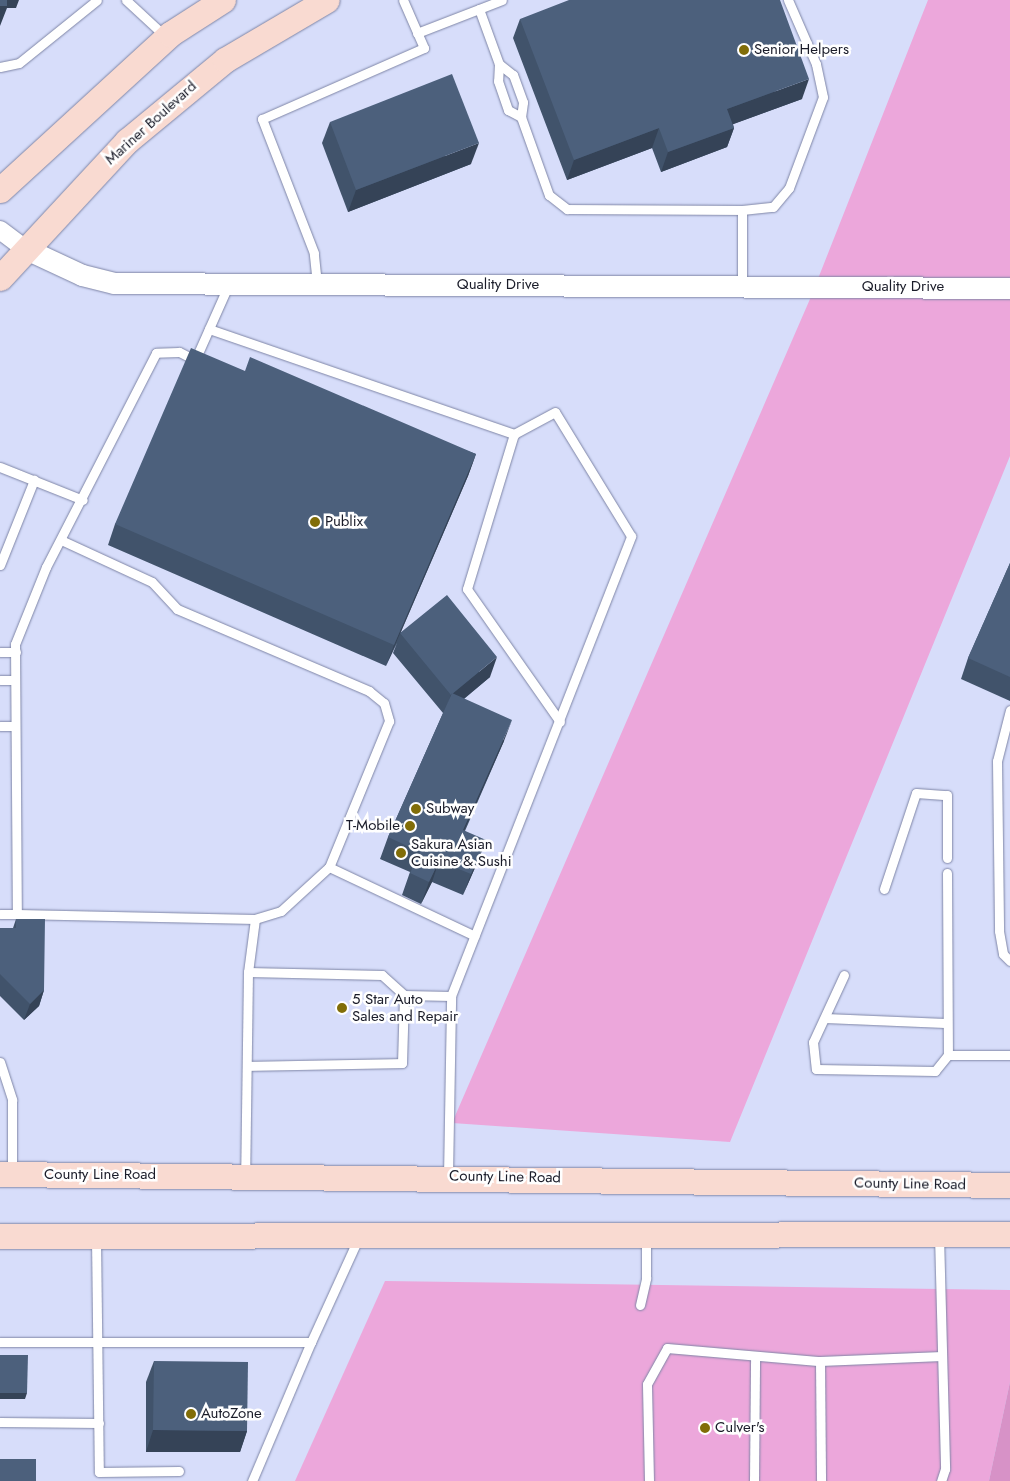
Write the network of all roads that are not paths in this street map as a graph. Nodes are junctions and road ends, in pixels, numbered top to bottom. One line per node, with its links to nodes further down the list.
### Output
1 (97, 0): 12 (lane)
2 (126, 0): 10 (lane)
3 (224, 0): 10 (main road)
4 (327, 0): 17 (main road, Mariner Boulevard)
5 (403, 0): 9 (lane)
6 (502, 0): 8 (lane)
7 (788, 0): 15 (lane)
8 (479, 9): 9 (lane); 11 (lane)
9 (417, 33): 20 (lane)
10 (166, 37): 14 (main road)
11 (499, 64): 13 (lane); 13 (lane)
12 (0, 67)
13 (521, 116): 15 (lane)
14 (0, 190)
15 (742, 210): 21 (lane)
16 (0, 230): 17 (street, Quality Drive)
17 (24, 248): 18 (main road, Mariner Boulevard); 19 (street, Quality Drive)
18 (0, 278)
19 (228, 286): 20 (street, Quality Drive); 23 (lane)
20 (317, 286): 21 (street, Quality Drive)
21 (742, 286): 22 (street, Quality Drive)
22 (1010, 288)
23 (209, 329): 24 (lane); 27 (lane)
24 (514, 434): 35 (lane); 35 (lane)
25 (0, 466): 26 (lane)
26 (34, 480): 27 (lane); 29 (lane)
27 (83, 500): 28 (lane)
28 (61, 540): 31 (lane); 39 (lane)
29 (0, 565)
30 (0, 652): 31 (lane)
31 (16, 652): 33 (lane)
32 (0, 680): 33 (lane)
33 (15, 680): 37 (lane)
34 (1010, 710): 46 (lane)
35 (560, 722): 45 (lane)
36 (0, 726): 37 (lane)
37 (15, 726): 43 (lane)
38 (947, 858): 41 (lane)
39 (329, 867): 44 (lane); 45 (lane)
40 (947, 873): 52 (lane)
41 (884, 889)
42 (0, 914): 43 (lane)
43 (17, 914): 44 (lane)
44 (255, 920): 47 (lane)
45 (475, 936): 50 (lane)
46 (1010, 961)
47 (248, 972): 49 (lane); 56 (lane)
48 (844, 974): 51 (lane)
49 (404, 994): 50 (lane); 56 (lane)
50 (451, 996): 60 (lane)
51 (825, 1018): 52 (lane); 53 (lane)
52 (945, 1023): 53 (lane)
53 (948, 1055): 54 (lane)
54 (1010, 1055)
55 (0, 1062): 57 (lane)
56 (247, 1066): 59 (lane)
57 (4, 1086): 58 (lane)
58 (6, 1174): 59 (main road, County Line Road)
59 (245, 1176): 60 (main road, County Line Road)
60 (448, 1176): 61 (main road, County Line Road)
61 (1010, 1185)
62 (1010, 1234): 63 (main road)
63 (939, 1235): 65 (main road); 72 (lane)
64 (0, 1236): 66 (main road)
65 (646, 1237): 67 (main road); 68 (lane)
66 (96, 1238): 67 (main road); 71 (lane)
67 (358, 1239): 70 (lane)
68 (640, 1305)
69 (0, 1342): 71 (lane)
70 (311, 1342): 71 (lane); 78 (lane)
71 (98, 1343): 76 (lane)
72 (942, 1356): 74 (lane); 82 (lane)
73 (755, 1357): 74 (lane); 79 (lane); 80 (lane)
74 (820, 1361): 81 (lane)
75 (0, 1422): 76 (lane)
76 (99, 1423): 77 (lane)
77 (179, 1471)
78 (252, 1481)
79 (649, 1481)
80 (754, 1481)
81 (821, 1481)
82 (941, 1481)

